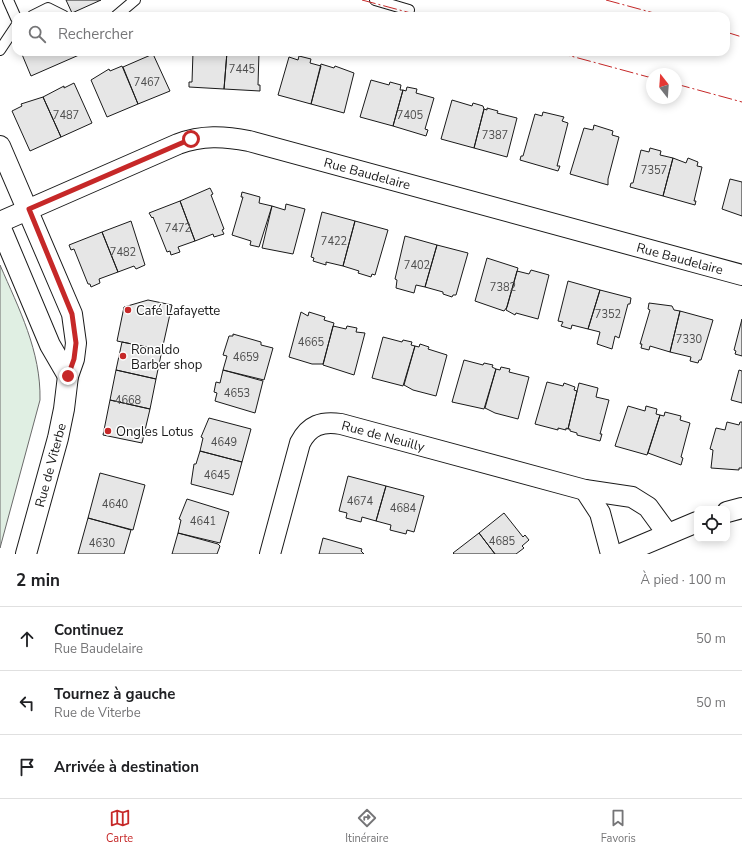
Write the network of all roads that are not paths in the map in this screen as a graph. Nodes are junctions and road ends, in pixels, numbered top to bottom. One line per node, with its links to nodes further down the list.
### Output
1 (8, 0): 6 (lane)
2 (134, 0): 9 (lane)
3 (375, 0): 5 (lane)
4 (46, 4): 7 (lane); 8 (lane)
5 (409, 10)
6 (13, 12)
7 (37, 12)
8 (58, 12)
9 (120, 12)
10 (12, 32): 11 (lane)
11 (0, 50)
12 (0, 146): 13 (street, Rue de Viterbe)
13 (29, 209): 14 (street, Rue Baudelaire); 16 (street, Rue Baudelaire); 17 (street, Rue de Viterbe)
14 (0, 222)
15 (0, 226): 17 (street)
16 (742, 275)
17 (68, 376): 23 (street, Rue de Viterbe)
18 (584, 490): 22 (street, Rue de Neuilly); 24 (street, Rue de Neuilly); 25 (street)
19 (742, 508): 20 (street)
20 (730, 511)
21 (694, 523): 22 (street)
22 (667, 534): 26 (street)
23 (26, 554)
24 (270, 554)
25 (611, 554)
26 (621, 554)

